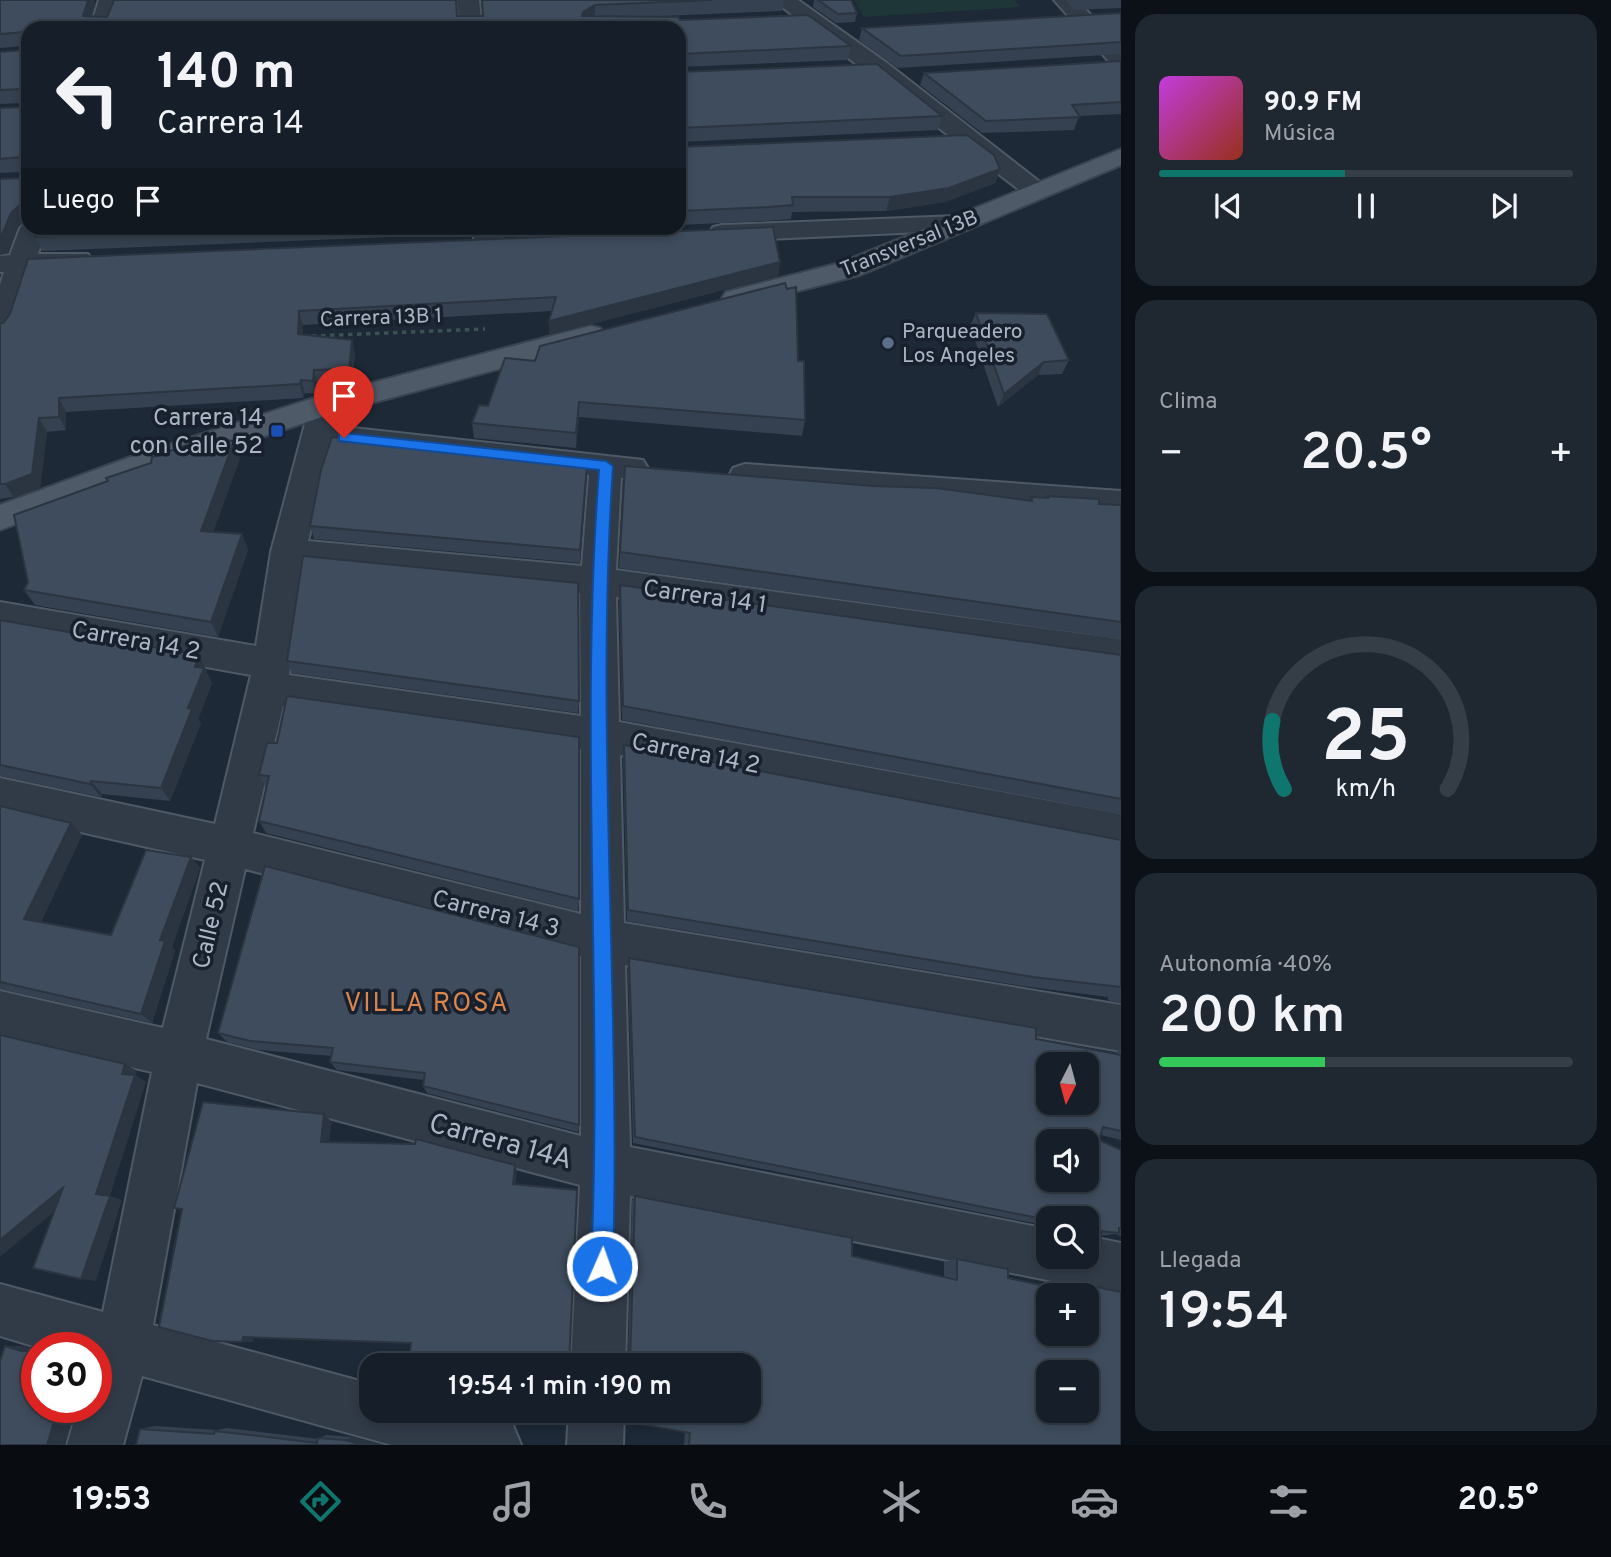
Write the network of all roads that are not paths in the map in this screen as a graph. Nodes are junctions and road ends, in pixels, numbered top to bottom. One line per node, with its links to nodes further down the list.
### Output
1 (110, 0): 7 (street)
2 (468, 0): 8 (street)
3 (784, 0): 10 (street)
4 (1060, 10): 6 (street)
5 (1108, 16): 6 (street)
6 (1082, 18): 12 (street)
7 (103, 21)
8 (470, 21)
9 (770, 21): 10 (street)
10 (820, 26): 11 (street); 15 (street)
11 (869, 30)
12 (1121, 62): 13 (street)
13 (1094, 65)
14 (839, 70): 15 (street)
15 (885, 73): 16 (street); 17 (street)
16 (932, 75)
17 (970, 138): 18 (street); 20 (street)
18 (928, 140)
19 (1121, 156): 20 (main road, Transversal 13B)
20 (1036, 191): 21 (main road, Transversal 13B)
21 (958, 223): 24 (street); 29 (main road, Transversal 13B)
22 (28, 235): 28 (street)
23 (488, 235): 25 (street); 26 (street)
24 (695, 235)
25 (516, 242)
26 (461, 244)
27 (103, 259): 28 (street)
28 (10, 263): 30 (street)
29 (703, 306)
30 (0, 327)
31 (611, 330): 32 (main road)
32 (321, 420): 33 (street); 37 (main road); 38 (street, Calle 52)
33 (606, 466): 34 (street); 39 (street)
34 (662, 470)
35 (718, 474): 36 (street)
36 (1121, 503)
37 (0, 518)
38 (288, 552): 39 (street, Carrera 14 1); 42 (street, Calle 52)
39 (598, 581): 41 (street, Carrera 14 1); 43 (street)
40 (0, 616): 42 (street, Carrera 14 2)
41 (1121, 654)
42 (270, 676): 43 (street, Carrera 14 2); 46 (street, Calle 52)
43 (601, 735): 45 (street, Carrera 14 2); 47 (street)
44 (0, 796): 46 (street, Carrera 14 3)
45 (1121, 833)
46 (229, 846): 47 (street, Carrera 14 3); 50 (street, Calle 52)
47 (601, 940): 49 (street, Carrera 14 3); 51 (street)
48 (0, 1014): 50 (street, Carrera 14A)
49 (1121, 1028)
50 (179, 1055): 51 (street, Carrera 14A); 56 (street, Calle 52)
51 (606, 1167): 52 (street, Carrera 14A); 57 (street)
52 (1036, 1253)
53 (1099, 1265): 54 (street)
54 (1121, 1269)
55 (0, 1310): 56 (street)
56 (123, 1346): 59 (street, Calle 52); 60 (street)
57 (598, 1353)
58 (597, 1423): 61 (street)
59 (95, 1445)
60 (493, 1445)
61 (596, 1445)

